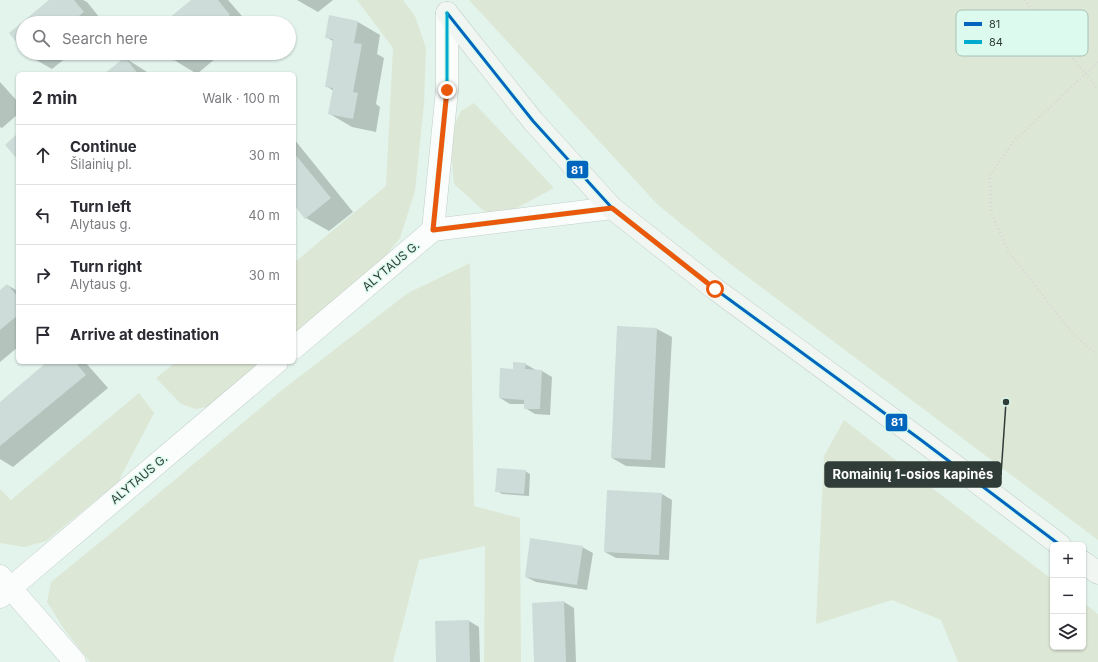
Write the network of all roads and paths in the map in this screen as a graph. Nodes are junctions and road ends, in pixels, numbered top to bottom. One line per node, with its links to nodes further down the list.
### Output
1 (1024, 0): 2 (path)
2 (1032, 10)
3 (1070, 56): 5 (path)
4 (1098, 62): 5 (path)
5 (1085, 75): 6 (path); 10 (path)
6 (1098, 89)
7 (612, 208): 8 (street); 8 (street); 12 (street)
8 (433, 230): 9 (street, ALYTAUS G.)
9 (296, 346)
10 (1098, 356)
11 (275, 364): 15 (street, ALYTAUS G.)
12 (1056, 542)
13 (1086, 564): 14 (street)
14 (1098, 574)
15 (4, 587): 16 (street)
16 (75, 662)

